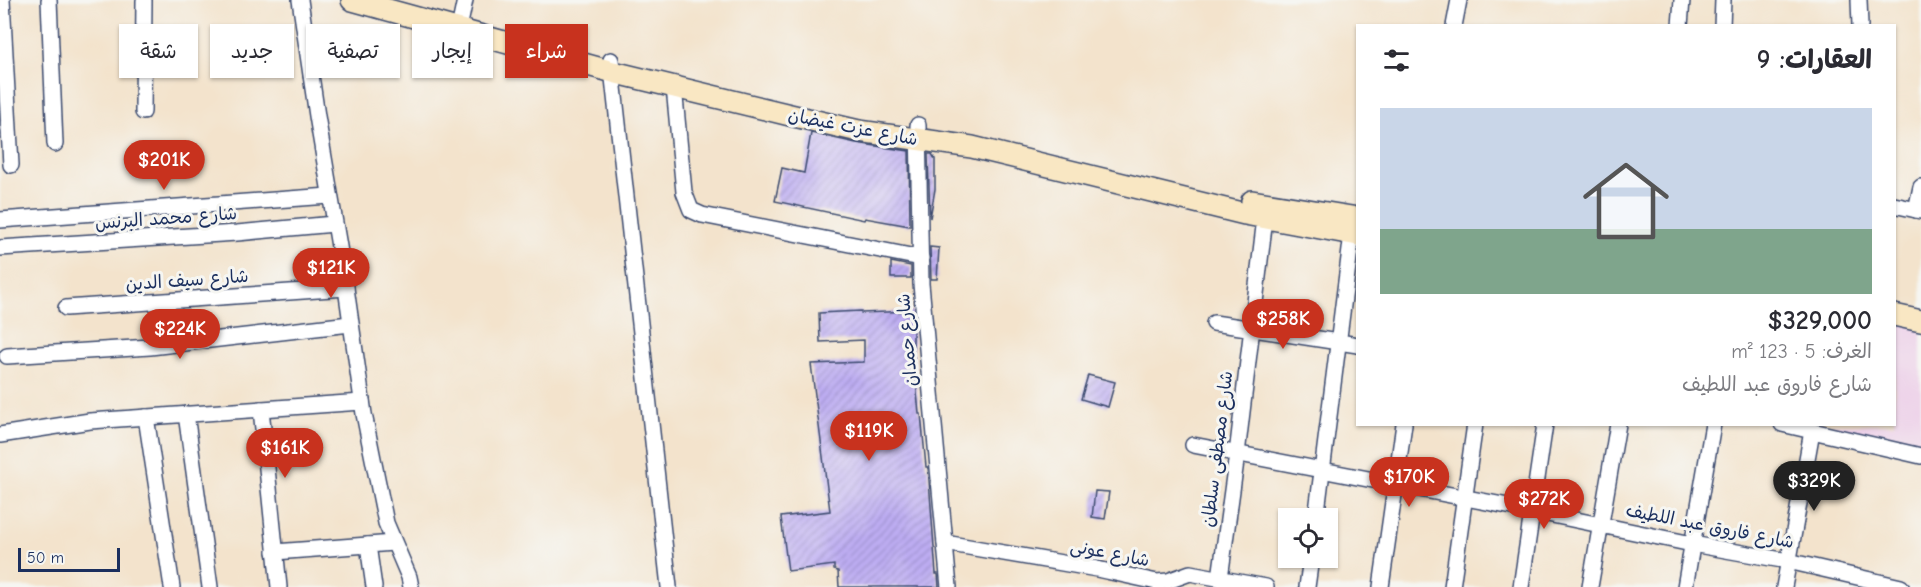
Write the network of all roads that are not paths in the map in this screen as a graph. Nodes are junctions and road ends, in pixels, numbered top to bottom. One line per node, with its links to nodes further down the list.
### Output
1 (2, 0): 21 (street)
2 (49, 0): 20 (street)
3 (144, 0): 18 (street)
4 (300, 0): 23 (street)
5 (352, 0): 16 (street, شارع عزت غيضان)
6 (393, 0): 11 (street, شارع عزت غيضان)
7 (1459, 0): 12 (street)
8 (1682, 0): 13 (street)
9 (1723, 0): 14 (street)
10 (1859, 0): 15 (street)
11 (463, 9): 16 (street, شارع عزت غيضان)
12 (1454, 24)
13 (1680, 24)
14 (1722, 24)
15 (1860, 24)
16 (612, 66): 17 (street, شارع عزت غيضان); 19 (street, شارع عزت غيضان); 76 (street)
17 (674, 87): 19 (street, شارع عزت غيضان); 31 (street)
18 (143, 112)
19 (918, 133): 26 (street, شارع عزت غيضان); 29 (street, شارع عزت غيضان); 31 (street, شارع حمدان)
20 (55, 144)
21 (11, 165)
22 (1921, 188): 25 (street)
23 (329, 196): 27 (street); 28 (street)
24 (1896, 205): 25 (street)
25 (1918, 210)
26 (1265, 218): 29 (street, شارع عزت غيضان); 38 (street, شارع مصطفى سلطان)
27 (0, 220)
28 (334, 224): 30 (street, شارع محمد البرنس); 32 (street)
29 (1356, 229): 39 (street)
30 (0, 248)
31 (921, 258): 64 (street, شارع حمدان)
32 (346, 288): 33 (street, شارع سيف الدين); 37 (street)
33 (66, 308)
34 (1896, 315): 35 (street)
35 (1921, 321)
36 (1214, 323): 38 (street)
37 (350, 324): 41 (street); 42 (street)
38 (1252, 329): 39 (street); 55 (street, شارع مصطفى سلطان)
39 (1339, 342): 40 (street); 57 (street)
40 (1356, 345)
41 (7, 356)
42 (362, 402): 43 (street); 63 (street)
43 (261, 409): 44 (street); 67 (street)
44 (186, 414): 45 (street); 72 (street)
45 (147, 417): 53 (street); 71 (street)
46 (1404, 426): 58 (street)
47 (1475, 426): 59 (street)
48 (1545, 426): 61 (street)
49 (1618, 426): 62 (street)
50 (1713, 426): 65 (street)
51 (1791, 426): 52 (street)
52 (1812, 431): 56 (street); 68 (street)
53 (0, 435)
54 (1192, 445): 55 (street, شارع فاروق عبد اللطيف)
55 (1237, 453): 57 (street, شارع فاروق عبد اللطيف); 70 (street, شارع مصطفى سلطان)
56 (1921, 456)
57 (1322, 471): 58 (street, شارع فاروق عبد اللطيف); 60 (street)
58 (1396, 485): 59 (street, شارع فاروق عبد اللطيف); 80 (street)
59 (1465, 498): 61 (street, شارع فاروق عبد اللطيف); 81 (street)
60 (1317, 508)
61 (1533, 511): 62 (street, شارع فاروق عبد اللطيف); 82 (street)
62 (1600, 525): 65 (street, شارع فاروق عبد اللطيف); 83 (street)
63 (393, 543): 66 (street); 75 (street)
64 (945, 543): 70 (street, شارع عونى); 77 (street, شارع حمدان)
65 (1692, 544): 68 (street, شارع فاروق عبد اللطيف); 84 (street)
66 (368, 545): 67 (street); 74 (street)
67 (275, 552): 73 (street)
68 (1788, 561): 85 (street); 86 (street, شارع فاروق عبد اللطيف)
69 (1310, 568): 79 (street)
70 (1220, 578): 78 (street, شارع عونى)
71 (172, 587)
72 (210, 587)
73 (279, 587)
74 (374, 587)
75 (411, 587)
76 (669, 587)
77 (949, 587)
78 (1266, 587)
79 (1307, 587)
80 (1381, 587)
81 (1452, 587)
82 (1521, 587)
83 (1590, 587)
84 (1685, 587)
85 (1784, 587)
86 (1901, 587)

